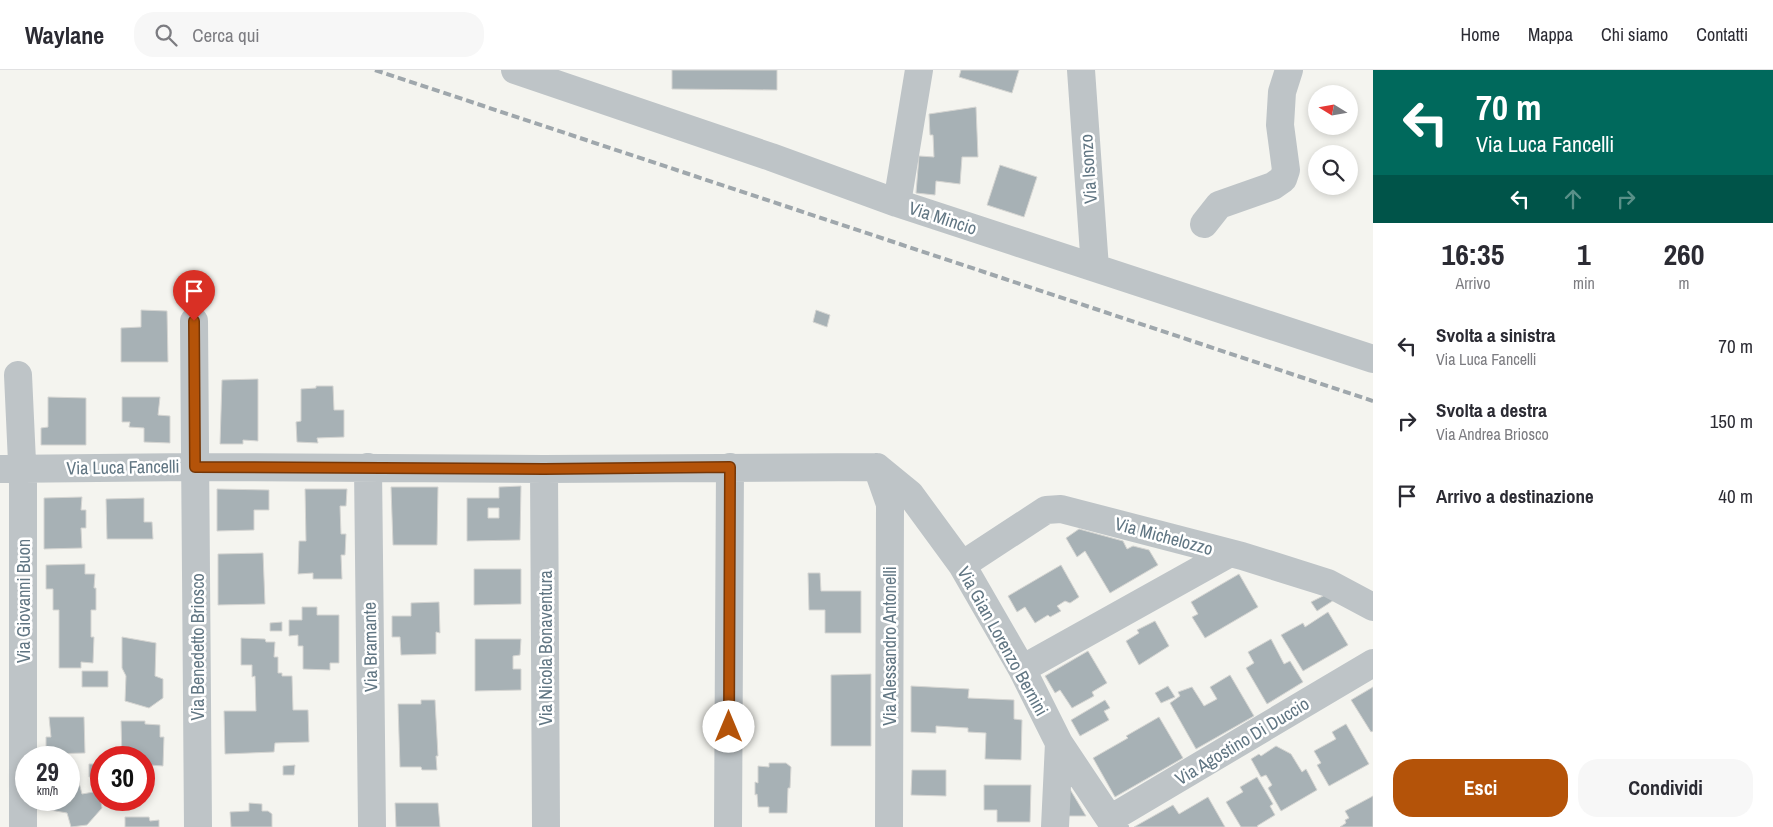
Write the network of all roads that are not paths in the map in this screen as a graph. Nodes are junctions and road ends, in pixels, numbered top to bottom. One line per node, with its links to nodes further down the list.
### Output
1 (515, 70): 5 (street, Via Mincio)
2 (919, 70): 5 (street)
3 (1081, 70): 7 (street, Via Isonzo)
4 (1289, 70): 6 (street)
5 (897, 203): 7 (street, Via Mincio)
6 (1204, 224)
7 (1095, 268): 9 (street, Via Mincio)
8 (194, 321): 11 (street, Via Benedetto Briosco)
9 (1373, 359)
10 (18, 375): 15 (street, Via Giovanni Buon)
11 (195, 467): 12 (street, Via Luca Fancelli); 15 (street, Via Luca Fancelli); 25 (street, Via Benedetto Briosco)
12 (368, 467): 16 (street, Via Luca Fancelli); 26 (street, Via Bramante)
13 (730, 467): 14 (street, Via Luca Fancelli); 16 (street, Via Luca Fancelli); 28 (street)
14 (877, 468): 18 (street, Via Gian Lorenzo Bernini); 29 (street, Via Alessandro Antonelli)
15 (12, 469): 23 (street, Via Giovanni Buon)
16 (544, 469): 27 (street, Via Nicola Bonaventura)
17 (1230, 553): 18 (street, Via Michelozzo); 19 (street, Via Michelozzo); 21 (street)
18 (962, 565): 21 (street, Via Gian Lorenzo Bernini)
19 (1373, 607)
20 (1373, 663): 24 (street, Via Agostino Di Duccio)
21 (1022, 669): 22 (street, Via Gian Lorenzo Bernini)
22 (1059, 743): 24 (street, Via Gian Lorenzo Bernini); 30 (street)
23 (15, 820)
24 (1112, 823)
25 (198, 827)
26 (372, 827)
27 (546, 827)
28 (728, 827)
29 (889, 827)
30 (1055, 827)

